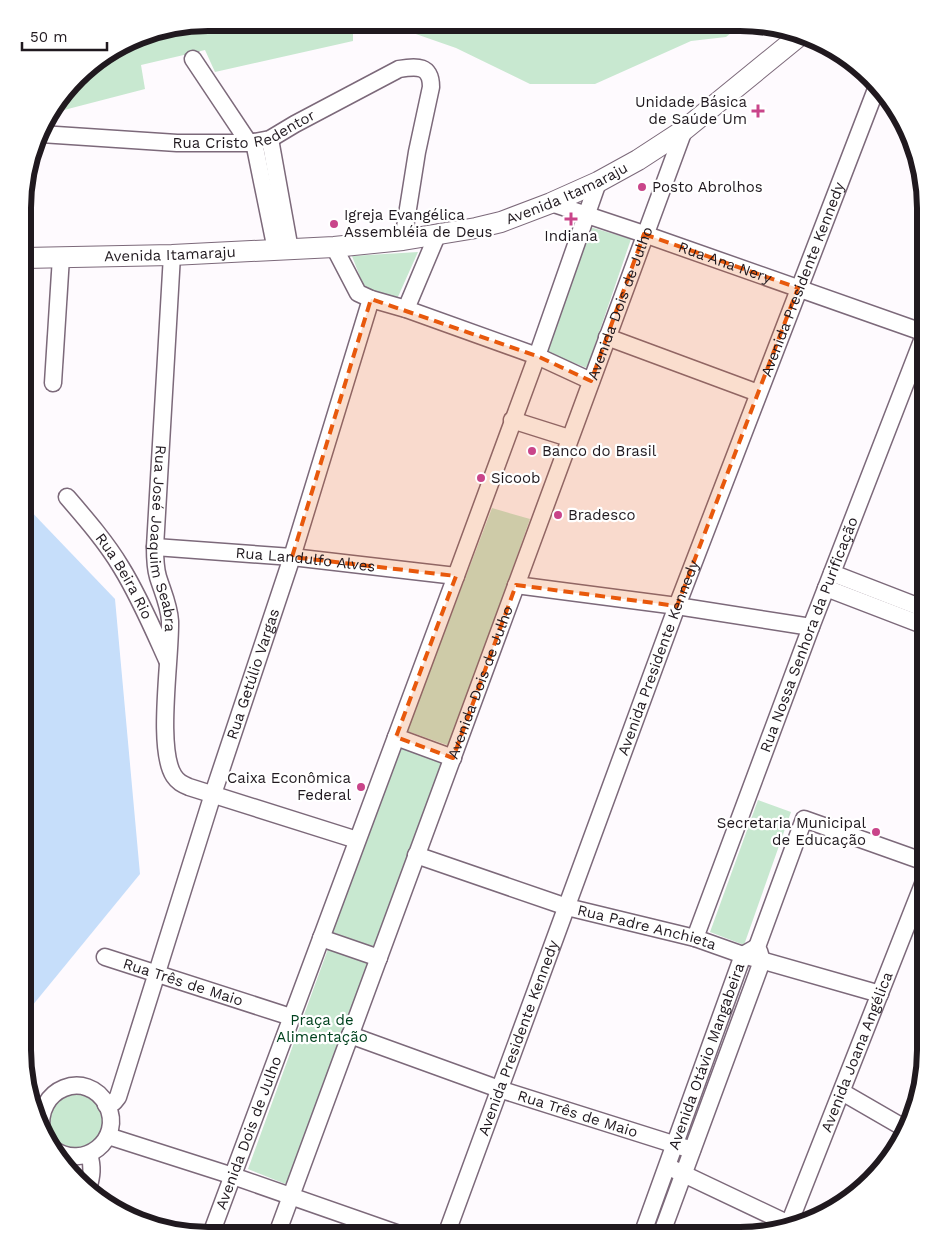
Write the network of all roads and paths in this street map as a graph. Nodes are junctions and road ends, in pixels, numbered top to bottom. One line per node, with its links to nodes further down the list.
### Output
1 (794, 40): 4 (main road, Avenida Itamaraju)
2 (193, 59): 6 (street)
3 (874, 94): 18 (street, Avenida Presidente Kennedy)
4 (684, 130): 7 (main road, Avenida Itamaraju); 11 (street, Avenida Dois de Julho)
5 (48, 134): 6 (street, Rua Cristo Redentor)
6 (258, 141): 12 (street, Rua Cristo Redentor); 14 (street)
7 (598, 182): 8 (main road, Avenida Itamaraju); 9 (street, Avenida Dois de Julho)
8 (551, 203): 9 (street, Rua Ana Nery); 10 (main road, Avenida Itamaraju)
9 (587, 215): 11 (street, Rua Ana Nery); 23 (street, Avenida Dois de Julho)
10 (438, 233): 12 (main road, Avenida Itamaraju); 20 (street)
11 (644, 234): 18 (street, Rua Ana Nery); 22 (street, Avenida Dois de Julho)
12 (403, 240): 13 (main road, Avenida Itamaraju)
13 (334, 247): 14 (main road, Avenida Itamaraju); 19 (street)
14 (283, 250): 15 (main road, Avenida Itamaraju)
15 (172, 254): 17 (main road, Avenida Itamaraju); 31 (street, Rua José Joaquim Seabra)
16 (31, 258): 17 (main road, Avenida Itamaraju)
17 (60, 258): 26 (street)
18 (798, 288): 21 (street, Rua Ana Nery); 27 (street, Avenida Presidente Kennedy)
19 (371, 299): 20 (street); 32 (street, Rua Getúlio Vargas)
20 (406, 309): 23 (street)
21 (917, 337)
22 (607, 338): 25 (street, Avenida Dois de Julho); 27 (street)
23 (537, 356): 25 (street); 28 (street, Avenida Dois de Julho)
24 (917, 358): 34 (street, Rua Nossa Senhora da Purificação)
25 (591, 381): 29 (street, Avenida Dois de Julho)
26 (53, 383)
27 (758, 393): 36 (street, Avenida Presidente Kennedy)
28 (512, 420): 29 (street); 33 (street, Avenida Dois de Julho)
29 (569, 438): 35 (street, Avenida Dois de Julho)
30 (67, 497): 39 (street, Rua Beira Rio)
31 (155, 547): 32 (street, Rua Landulfo Alves); 39 (street, Rua José Joaquim Seabra)
32 (292, 557): 33 (street, Rua Landulfo Alves); 42 (street, Rua Getúlio Vargas)
33 (456, 576): 40 (street, Avenida Dois de Julho)
34 (830, 580): 37 (street); 38 (street, Rua Nossa Senhora da Purificação)
35 (516, 585): 36 (street); 41 (street, Avenida Dois de Julho)
36 (677, 606): 38 (street); 47 (street, Avenida Presidente Kennedy)
37 (917, 615)
38 (811, 627): 49 (street, Rua Nossa Senhora da Purificação)
39 (168, 664): 42 (street, Rua José Joaquim Seabra)
40 (396, 737): 41 (street); 43 (street, Avenida Dois de Julho)
41 (453, 758): 44 (street, Avenida Dois de Julho)
42 (213, 794): 43 (street); 53 (street, Rua Getúlio Vargas)
43 (357, 840): 48 (street, Avenida Dois de Julho)
44 (416, 855): 47 (street, Rua Padre Anchieta); 52 (street, Avenida Dois de Julho)
45 (916, 859): 50 (street)
46 (916, 902): 54 (street, Avenida Joana Angélica)
47 (567, 907): 49 (street, Rua Padre Anchieta); 57 (street, Avenida Presidente Kennedy)
48 (321, 938): 52 (street); 55 (street, Avenida Dois de Julho)
49 (694, 938): 50 (street, Rua Padre Anchieta)
50 (754, 954): 54 (street, Rua Padre Anchieta); 63 (street, Avenida Otávio Mangabeira); 64 (street, Avenida Otávio Mangabeira)
51 (105, 957): 53 (street, Rua Três de Maio)
52 (379, 958): 56 (street, Avenida Dois de Julho)
53 (156, 974): 55 (street, Rua Três de Maio); 59 (street, Rua Getúlio Vargas)
54 (880, 994): 58 (street, Avenida Joana Angélica)
55 (291, 1017): 69 (street, Avenida Dois de Julho)
56 (350, 1035): 57 (street, Rua Três de Maio); 71 (street, Avenida Dois de Julho)
57 (499, 1089): 63 (street, Rua Três de Maio); 77 (street, Avenida Presidente Kennedy)
58 (842, 1092): 61 (street); 72 (street, Avenida Joana Angélica)
59 (106, 1105): 60 (street); 62 (street)
60 (43, 1112)
61 (899, 1125)
62 (108, 1136): 65 (street); 69 (street)
63 (674, 1144): 64 (street, Rua Três de Maio); 67 (street, Avenida Otávio Mangabeira)
64 (692, 1150): 68 (street, Avenida Otávio Mangabeira)
65 (88, 1154): 66 (street); 70 (street)
66 (67, 1156)
67 (666, 1166): 68 (street); 78 (street, Avenida Otávio Mangabeira)
68 (683, 1174): 73 (street); 79 (street, Avenida Otávio Mangabeira)
69 (233, 1176): 71 (street); 74 (street, Avenida Dois de Julho)
70 (90, 1181)
71 (290, 1196): 75 (street, Avenida Dois de Julho); 76 (street)
72 (791, 1219)
73 (783, 1221)
74 (214, 1227)
75 (279, 1227)
76 (381, 1227)
77 (449, 1227)
78 (645, 1227)
79 (664, 1227)

